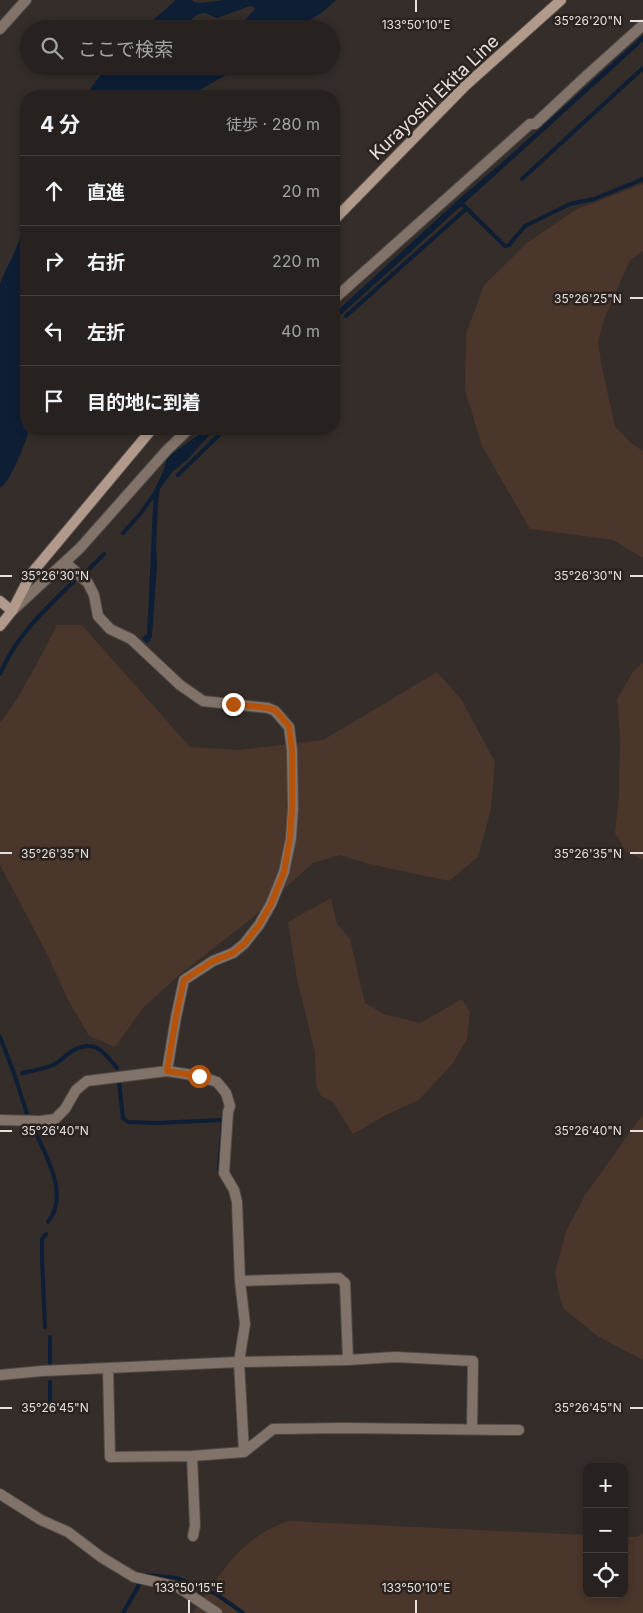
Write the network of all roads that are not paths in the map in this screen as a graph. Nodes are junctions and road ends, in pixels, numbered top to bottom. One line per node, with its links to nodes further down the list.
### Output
1 (26, 0): 4 (street)
2 (561, 0): 5 (main road, Kurayoshi Ekita Line)
3 (643, 25): 6 (street)
4 (0, 30)
5 (340, 214)
6 (340, 294)
7 (147, 435): 11 (main road)
8 (183, 435): 9 (street)
9 (65, 562): 11 (street); 13 (street)
10 (0, 601): 11 (main road)
11 (12, 611): 12 (main road)
12 (0, 626)
13 (167, 1071): 14 (street); 15 (street)
14 (0, 1120)
15 (240, 1281): 16 (street); 17 (street)
16 (348, 1360): 17 (street); 20 (street)
17 (239, 1362): 18 (street); 22 (street)
18 (108, 1368): 19 (street); 23 (street)
19 (0, 1375)
20 (472, 1429): 21 (street); 22 (street)
21 (519, 1430)
22 (244, 1452): 23 (street)
23 (192, 1456): 25 (street)
24 (0, 1494): 26 (street)
25 (193, 1536)
26 (217, 1613)

